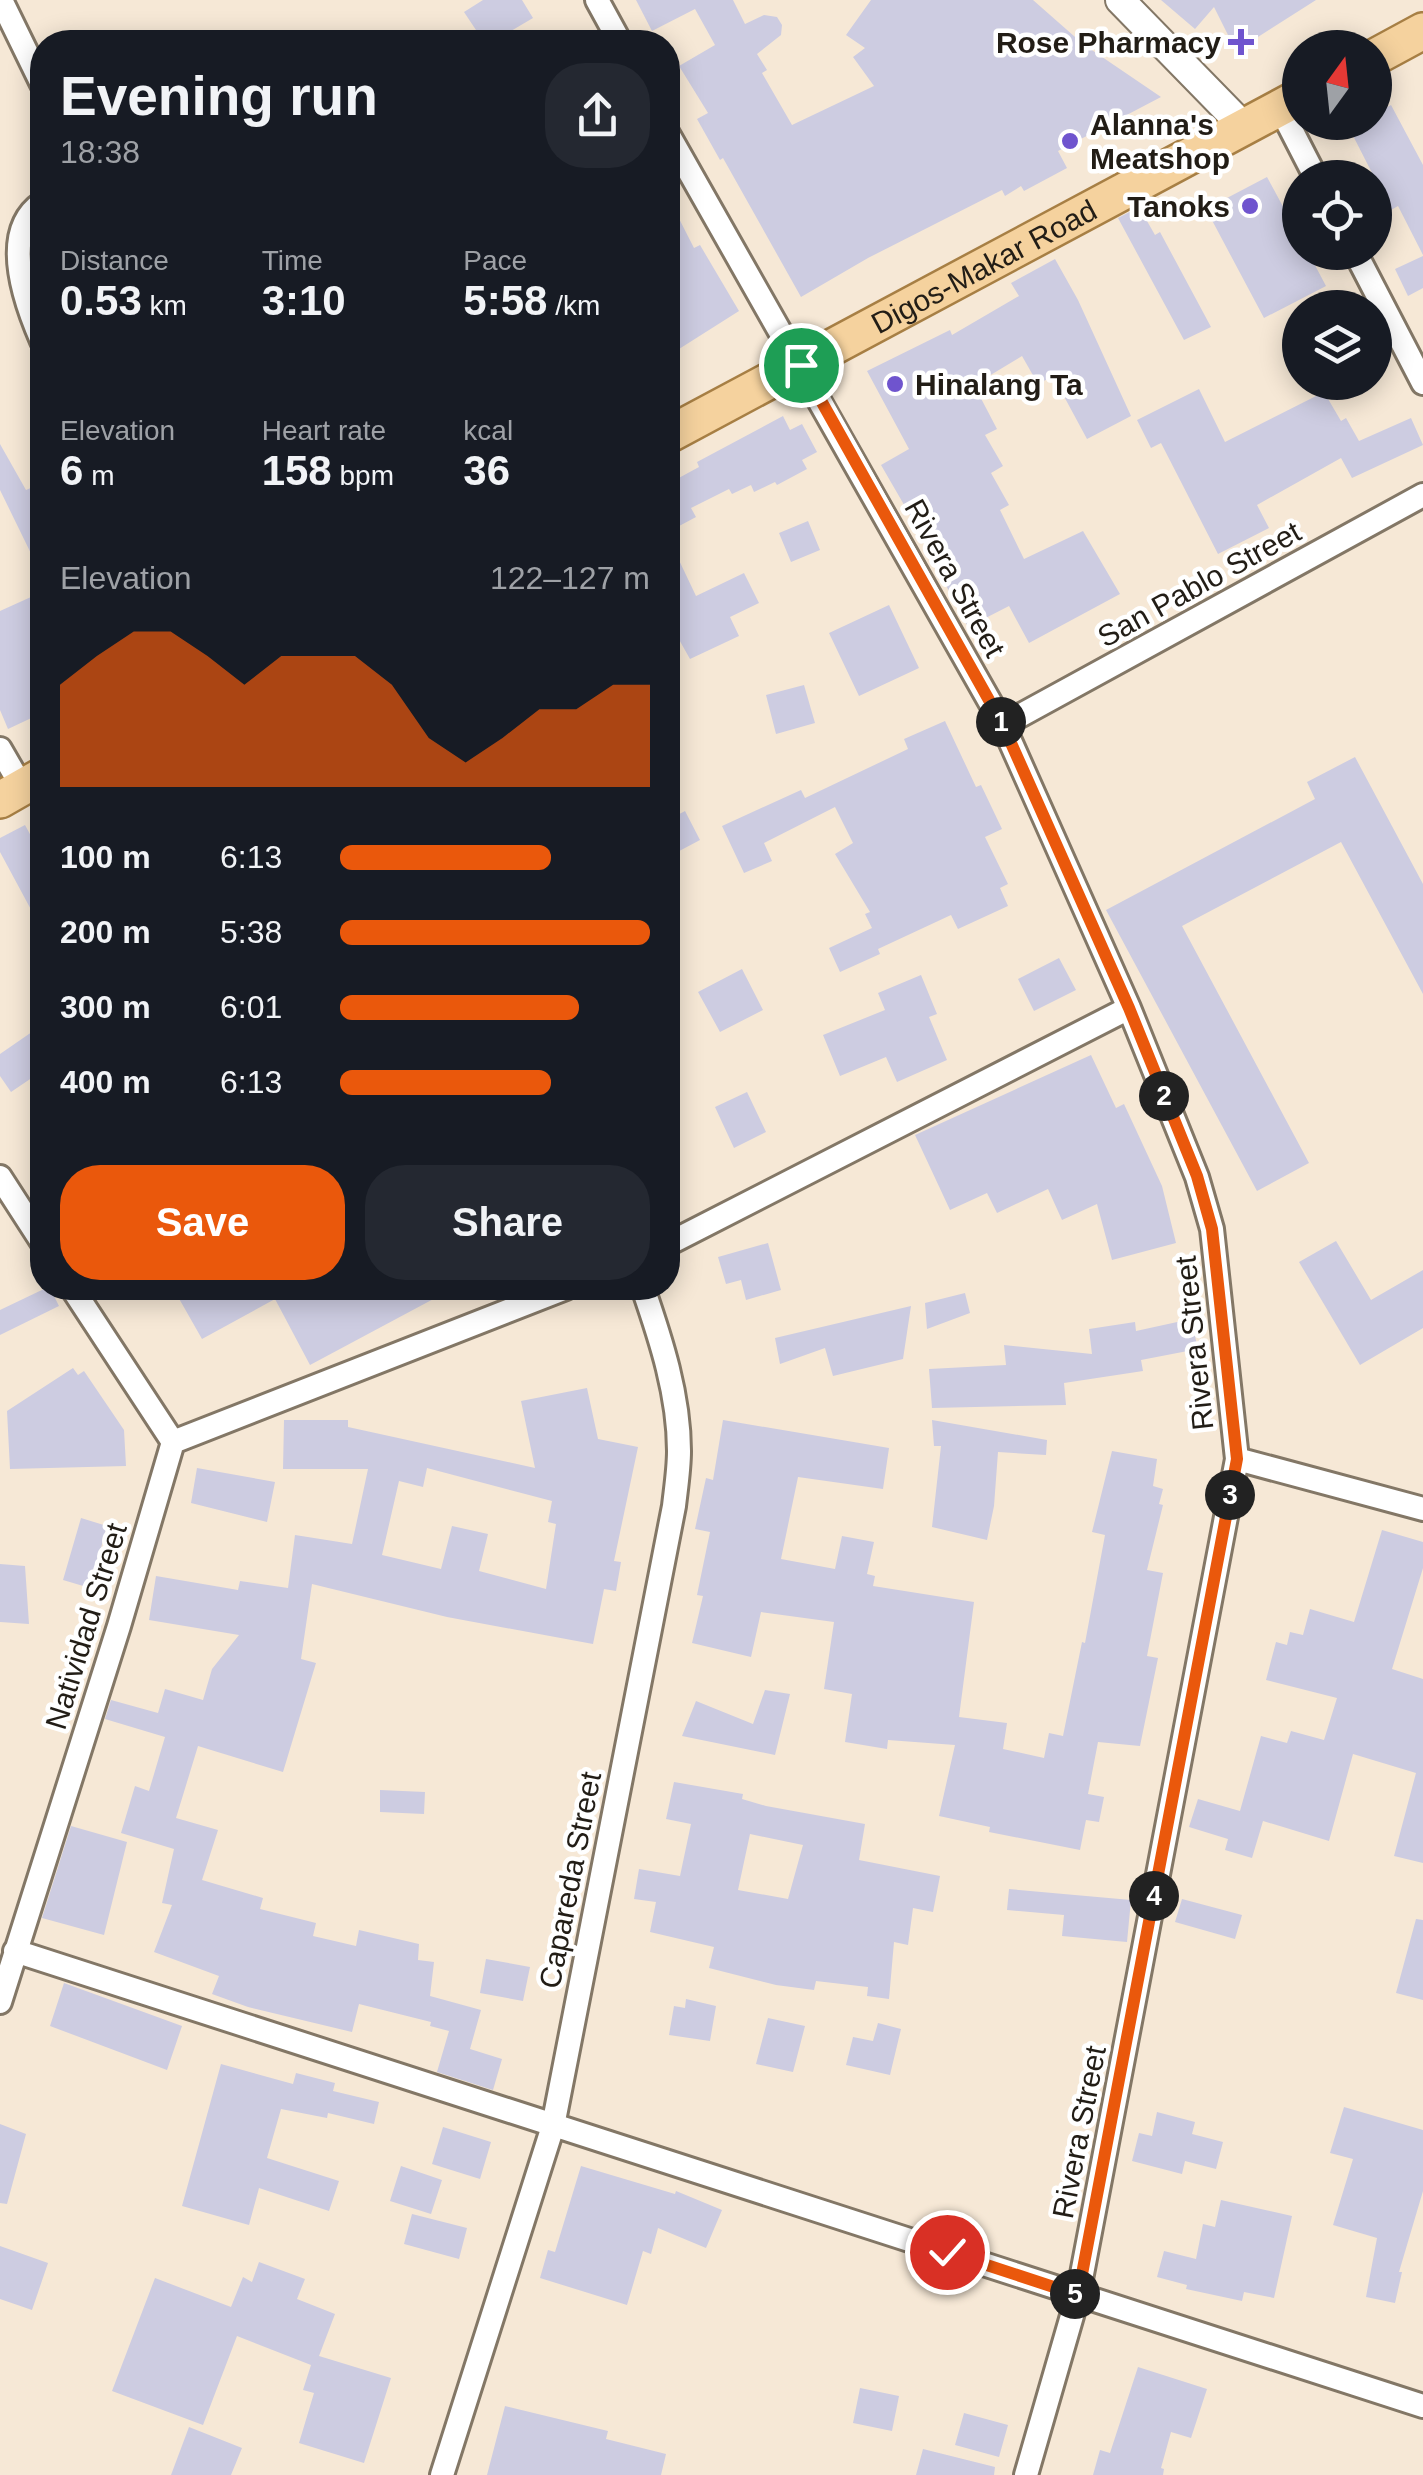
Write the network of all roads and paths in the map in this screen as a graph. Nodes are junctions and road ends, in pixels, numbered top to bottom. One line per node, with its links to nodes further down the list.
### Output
1 (0, 0): 7 (street)
2 (597, 0): 4 (street)
3 (1130, 3): 9 (street)
4 (613, 30)
5 (1423, 31): 6 (main road)
6 (1392, 48)
7 (30, 60)
8 (1282, 106): 9 (main road, Digos-Makar Road)
9 (1243, 126): 14 (main road, Digos-Makar Road)
10 (680, 177): 14 (street, Rivera Street)
11 (30, 212): 13 (street)
12 (1365, 270): 15 (street)
13 (30, 312)
14 (801, 365): 16 (main road, Digos-Makar Road); 18 (street, Rivera Street)
15 (1423, 383)
16 (680, 429)
17 (1423, 495): 18 (street, San Pablo Street)
18 (1003, 725): 21 (street, Rivera Street)
19 (0, 750): 20 (street)
20 (22, 788)
21 (1129, 1008): 24 (street); 29 (street, Rivera Street)
22 (0, 1177): 23 (street)
23 (30, 1223)
24 (680, 1238)
25 (80, 1300): 28 (street)
26 (535, 1300): 28 (street)
27 (647, 1300): 33 (street, Capareda Street)
28 (173, 1442): 31 (street, Natividad Street)
29 (1237, 1459): 30 (street); 34 (street, Rivera Street)
30 (1423, 1509)
31 (15, 1952): 32 (street, Natividad Street); 33 (street)
32 (0, 2002)
33 (553, 2126): 34 (street); 36 (street, Capareda Street)
34 (1078, 2295): 35 (street); 37 (street, Rivera Street)
35 (1423, 2406)
36 (442, 2475)
37 (1026, 2475)

